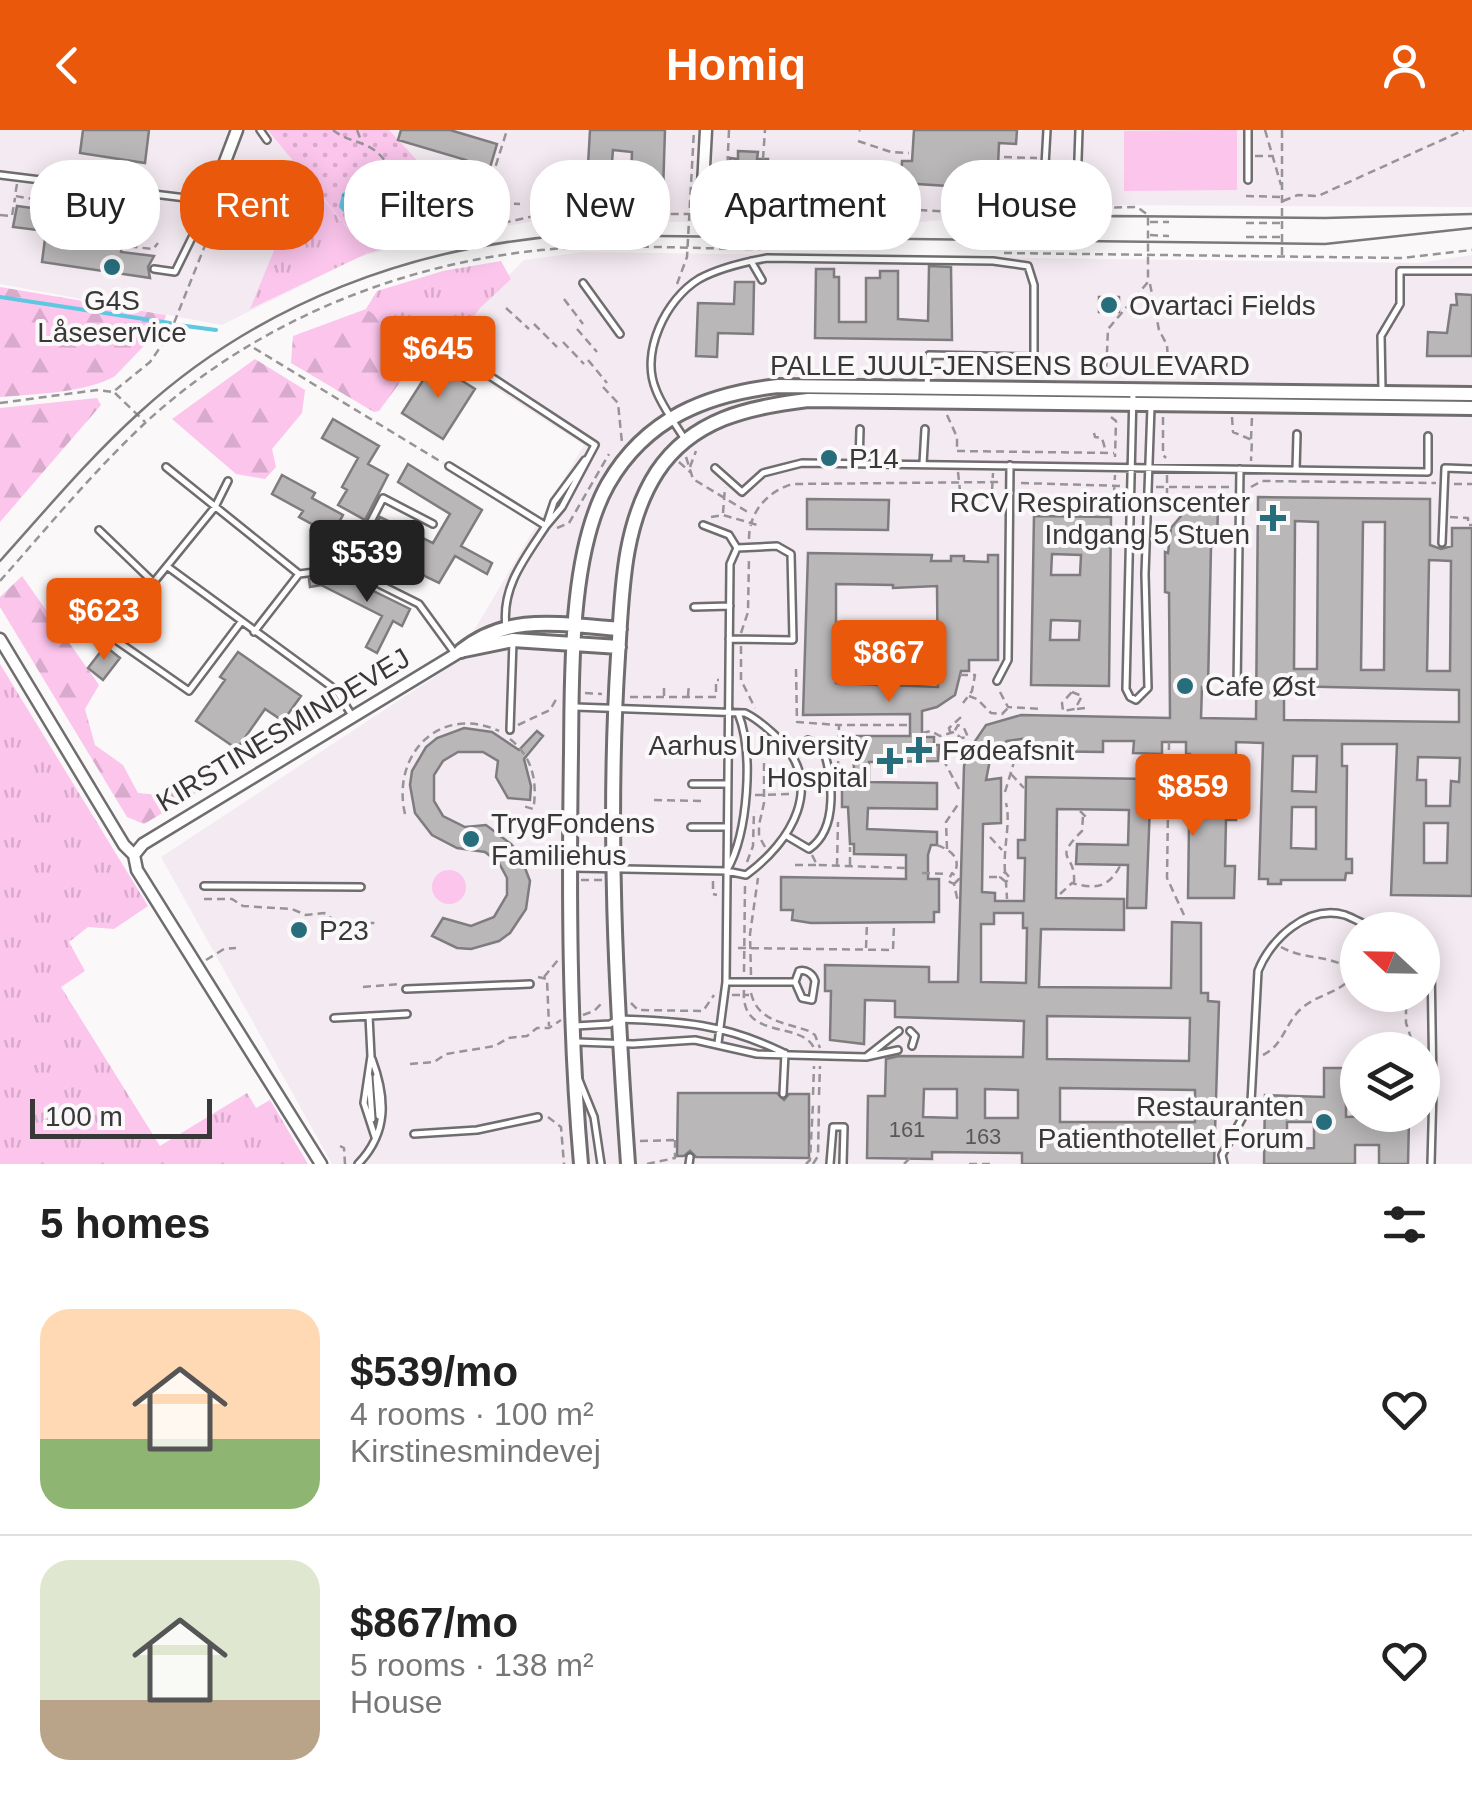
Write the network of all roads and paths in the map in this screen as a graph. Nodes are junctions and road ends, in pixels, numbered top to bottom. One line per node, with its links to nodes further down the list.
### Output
1 (237, 130): 26 (street)
2 (260, 130): 16 (lane)
3 (333, 130): 18 (path)
4 (357, 130): 18 (path)
5 (506, 130): 28 (path)
6 (694, 130): 44 (path)
7 (706, 130): 29 (street)
8 (729, 130): 30 (path)
9 (765, 130): 25 (path)
10 (1047, 130): 24 (lane)
11 (1079, 130): 31 (lane)
12 (1248, 130): 20 (lane)
13 (1265, 130): 21 (path)
14 (1282, 130): 38 (path)
15 (1464, 130): 38 (path)
16 (267, 140)
17 (858, 141): 19 (path)
18 (362, 143): 27 (path)
19 (909, 154)
20 (1248, 156): 21 (path); 35 (lane)
21 (1272, 156): 38 (path)
22 (1004, 157): 23 (path)
23 (1019, 158): 24 (path)
24 (1045, 158)
25 (763, 159)
26 (223, 160)
27 (384, 160)
28 (497, 160)
29 (704, 160)
30 (728, 160)
31 (1078, 160)
32 (0, 175): 33 (lane)
33 (19, 178): 34 (lane); 36 (path)
34 (30, 179)
35 (1248, 180)
36 (15, 196): 39 (path); 43 (path)
37 (1246, 196): 38 (path)
38 (1283, 197): 49 (path)
39 (30, 199)
40 (510, 204): 41 (path)
41 (520, 204)
42 (1112, 208): 46 (path)
43 (0, 214)
44 (689, 214): 45 (path); 54 (path)
45 (510, 221)
46 (1148, 222): 47 (path); 50 (path)
47 (1169, 222)
48 (1246, 223): 49 (path)
49 (1283, 224): 53 (path)
50 (1148, 235): 51 (path); 60 (path)
51 (1169, 236)
52 (1246, 236): 53 (path)
53 (1282, 237): 61 (path)
54 (687, 248): 55 (path); 68 (path); 77 (path)
55 (690, 248)
56 (186, 250): 63 (lane)
57 (204, 250): 84 (path)
58 (1472, 250): 61 (path)
59 (992, 252): 60 (path)
60 (1149, 254): 61 (path); 66 (path)
61 (1282, 256)
62 (751, 261): 65 (lane); 68 (lane); 85 (lane)
63 (154, 269)
64 (1472, 271): 92 (lane)
65 (762, 280)
66 (1148, 282): 81 (path); 90 (path)
67 (583, 284): 75 (lane)
68 (680, 294): 95 (lane)
69 (564, 299): 72 (path)
70 (506, 308): 73 (path)
71 (534, 324): 78 (path)
72 (584, 324)
73 (530, 329)
74 (577, 329): 79 (path)
75 (620, 334)
76 (562, 342): 83 (path)
77 (250, 346): 96 (path); 111 (path)
78 (557, 347)
79 (597, 352)
80 (1100, 358): 81 (path)
81 (1109, 358): 87 (path)
82 (464, 359): 106 (lane)
83 (607, 383)
84 (113, 392): 93 (path); 96 (path)
85 (927, 393): 87 (street, PALLE JUUL-JENSENS BOULEVARD); 91 (street, PALLE JUUL-JENSENS BOULEVARD); 95 (street, PALLE JUUL-JENSENS BOULEVARD); 102 (street, PALLE JUUL-JENSENS BOULEVARD)
86 (1472, 394): 92 (street, PALLE JUUL-JENSENS BOULEVARD)
87 (1105, 398): 88 (street, PALLE JUUL-JENSENS BOULEVARD); 91 (street, PALLE JUUL-JENSENS BOULEVARD); 105 (path)
88 (1132, 398): 89 (street, PALLE JUUL-JENSENS BOULEVARD); 116 (lane)
89 (1152, 398): 90 (street, PALLE JUUL-JENSENS BOULEVARD); 117 (lane)
90 (1170, 398): 92 (street, PALLE JUUL-JENSENS BOULEVARD); 118 (path)
91 (947, 400): 103 (path)
92 (1382, 400): 94 (street, PALLE JUUL-JENSENS BOULEVARD)
93 (0, 403)
94 (1472, 408)
95 (671, 416): 102 (lane); 160 (street, PALLE JUUL-JENSENS BOULEVARD)
96 (146, 423): 154 (path)
97 (860, 429): 107 (lane)
98 (924, 429): 108 (lane)
99 (1094, 433): 104 (path)
100 (1297, 434): 121 (lane)
101 (1428, 436): 121 (lane)
102 (685, 440): 161 (street, PALLE JUUL-JENSENS BOULEVARD)
103 (957, 451): 104 (path); 109 (path)
104 (1107, 453): 105 (path)
105 (1115, 453): 115 (path)
106 (588, 457): 145 (lane); 145 (path)
107 (858, 464): 108 (lane); 122 (lane)
108 (923, 464): 109 (lane)
109 (958, 464): 110 (lane); 124 (path)
110 (1010, 465): 115 (lane); 125 (lane)
111 (449, 466): 145 (lane)
112 (690, 467): 136 (path)
113 (166, 468): 137 (lane)
114 (715, 468): 122 (lane)
115 (1115, 468): 116 (lane); 128 (path)
116 (1130, 468): 117 (lane); 129 (lane)
117 (1150, 468): 118 (lane); 130 (lane)
118 (1167, 468): 119 (lane); 131 (path)
119 (1240, 468): 121 (lane); 132 (lane)
120 (1472, 469): 126 (lane)
121 (1296, 470)
122 (728, 480): 136 (path)
123 (228, 481): 137 (lane)
124 (960, 482): 125 (path); 133 (path); 139 (path)
125 (1010, 482): 128 (path); 175 (lane)
126 (1444, 484): 127 (path); 132 (path); 140 (lane)
127 (1472, 484)
128 (1114, 486): 129 (path); 134 (path)
129 (1130, 486): 130 (lane)
130 (1150, 487): 131 (path)
131 (1167, 487): 132 (path); 135 (path)
132 (1240, 487): 178 (lane)
133 (960, 490)
134 (1114, 493)
135 (1167, 494)
136 (722, 499): 138 (path); 139 (path)
137 (214, 507): 151 (lane); 153 (lane)
138 (724, 514): 141 (path); 143 (path)
139 (753, 515): 141 (path)
140 (1443, 517): 144 (path); 148 (lane)
141 (750, 523): 146 (path); 149 (path)
142 (433, 524): 152 (lane)
143 (703, 525): 150 (lane)
144 (1472, 525)
145 (546, 526): 159 (lane)
146 (761, 526)
147 (99, 530): 155 (lane)
148 (1442, 542)
149 (749, 546): 150 (lane); 166 (path); 166 (lane)
150 (737, 548): 156 (lane)
151 (168, 567): 155 (lane); 158 (lane)
152 (347, 568): 153 (lane); 169 (lane)
153 (299, 574): 162 (lane)
154 (0, 580)
155 (152, 581): 158 (lane)
156 (730, 606): 157 (lane); 164 (lane)
157 (694, 607)
158 (241, 622): 162 (lane)
159 (506, 626): 160 (street, KIRSTINESMINDEVEJ); 165 (lane); 169 (street, KIRSTINESMINDEVEJ)
160 (577, 626): 161 (street, KIRSTINESMINDEVEJ); 167 (street, PALLE JUUL-JENSENS BOULEVARD)
161 (620, 629): 168 (street, PALLE JUUL-JENSENS BOULEVARD)
162 (254, 632): 192 (lane)
163 (0, 639): 233 (street)
164 (729, 639): 166 (lane); 172 (lane)
165 (513, 640): 167 (street, KIRSTINESMINDEVEJ); 169 (street, KIRSTINESMINDEVEJ); 197 (lane)
166 (741, 640): 173 (path)
167 (576, 644): 168 (street, KIRSTINESMINDEVEJ); 182 (street, PALLE JUUL-JENSENS BOULEVARD)
168 (619, 647): 183 (street, PALLE JUUL-JENSENS BOULEVARD)
169 (458, 653): 192 (street, KIRSTINESMINDEVEJ)
170 (796, 669): 195 (path)
171 (960, 675): 179 (path)
172 (729, 680): 173 (path); 181 (path); 189 (lane)
173 (740, 680): 174 (path); 193 (path)
174 (748, 680)
175 (998, 680): 185 (path)
176 (664, 684): 180 (path)
177 (689, 684): 181 (path)
178 (1237, 688)
179 (968, 696): 184 (path); 185 (path)
180 (664, 697): 181 (path); 183 (path)
181 (688, 697)
182 (572, 700): 183 (lane); 183 (path); 197 (path); 243 (street, PALLE JUUL-JENSENS BOULEVARD)
183 (616, 702): 189 (lane); 245 (street, PALLE JUUL-JENSENS BOULEVARD)
184 (964, 702)
185 (1008, 707): 187 (path)
186 (1086, 708): 188 (path)
187 (1041, 709)
188 (1075, 709)
189 (728, 712): 190 (lane); 209 (lane)
190 (738, 713): 193 (lane); 240 (lane)
191 (961, 716): 194 (path)
192 (352, 717): 233 (street, KIRSTINESMINDEVEJ)
193 (755, 718): 200 (lane)
194 (956, 724): 198 (path); 198 (path)
195 (839, 725): 196 (path); 207 (path)
196 (910, 725)
197 (510, 730)
198 (952, 732): 199 (path); 211 (path)
199 (922, 733)
200 (776, 736): 203 (lane); 213 (path)
201 (1169, 742): 263 (path)
202 (1000, 750): 205 (path)
203 (790, 752): 214 (lane); 230 (lane)
204 (1040, 758): 205 (path)
205 (1014, 762): 206 (path)
206 (1010, 773): 210 (path); 212 (path)
207 (838, 777)
208 (692, 784): 209 (lane)
209 (728, 784): 224 (lane)
210 (1024, 788)
211 (960, 789)
212 (1006, 792)
213 (765, 794): 214 (path); 232 (path); 247 (path)
214 (801, 794): 225 (lane)
215 (654, 800): 216 (path)
216 (706, 801)
217 (1006, 802): 226 (path)
218 (959, 803): 229 (path)
219 (524, 806): 222 (path)
220 (1080, 811): 252 (path)
221 (838, 812): 236 (path)
222 (405, 814)
223 (691, 827): 224 (lane)
224 (728, 828): 240 (lane)
225 (787, 836): 230 (lane); 232 (lane)
226 (1004, 836): 231 (path); 231 (path)
227 (936, 845): 229 (path)
228 (850, 847): 237 (path)
229 (946, 848): 244 (path)
230 (809, 849): 235 (path)
231 (1003, 851): 241 (path)
232 (771, 853): 247 (lane)
233 (134, 855): 312 (street)
234 (796, 865): 235 (path)
235 (817, 866): 236 (path)
236 (837, 866): 237 (path)
237 (850, 866): 239 (path)
238 (1120, 866): 252 (path)
239 (906, 868)
240 (727, 871): 245 (lane); 247 (lane); 257 (lane)
241 (1005, 872): 250 (path); 251 (path)
242 (922, 873): 244 (path)
243 (569, 874): 245 (lane); 245 (path); 286 (street, PALLE JUUL-JENSENS BOULEVARD)
244 (952, 874): 253 (path); 253 (path)
245 (612, 875): 285 (street, PALLE JUUL-JENSENS BOULEVARD)
246 (758, 875): 262 (path)
247 (746, 876): 261 (path)
248 (708, 877): 257 (path)
249 (989, 877): 250 (path)
250 (1000, 877): 251 (path)
251 (1006, 882): 259 (path)
252 (1074, 883): 256 (path)
253 (954, 884): 260 (path)
254 (204, 886): 255 (lane)
255 (360, 888)
256 (1060, 894)
257 (727, 896): 270 (lane)
258 (204, 899): 266 (path)
259 (1007, 899)
260 (958, 902)
261 (744, 906): 262 (path); 271 (path)
262 (754, 906): 271 (path)
263 (1184, 915)
264 (1340, 915): 268 (lane)
265 (867, 922): 272 (path)
266 (376, 923)
267 (894, 925): 272 (path)
268 (1274, 941): 274 (path); 298 (lane)
269 (236, 948): 273 (path)
270 (726, 948): 271 (path); 275 (lane)
271 (747, 948): 272 (path); 276 (path)
272 (866, 950)
273 (208, 959)
274 (1340, 961)
275 (726, 982): 276 (lane); 287 (lane)
276 (748, 982): 277 (lane); 296 (path); 296 (path)
277 (795, 982): 277 (lane)
278 (530, 984): 279 (lane)
279 (406, 988)
280 (1340, 989): 298 (path)
281 (1432, 1012): 329 (lane)
282 (407, 1014): 283 (lane)
283 (369, 1016): 284 (lane); 299 (lane)
284 (334, 1018)
285 (619, 1019): 286 (lane); 287 (lane); 292 (street, PALLE JUUL-JENSENS BOULEVARD)
286 (574, 1026): 290 (street, PALLE JUUL-JENSENS BOULEVARD)
287 (721, 1027): 291 (lane); 295 (lane)
288 (899, 1031): 297 (lane)
289 (910, 1031): 293 (lane)
290 (574, 1042): 292 (lane); 300 (street, PALLE JUUL-JENSENS BOULEVARD)
291 (718, 1043): 292 (lane); 295 (lane)
292 (620, 1044): 318 (street, PALLE JUUL-JENSENS BOULEVARD)
293 (912, 1046)
294 (898, 1050): 297 (lane)
295 (785, 1053): 296 (lane); 301 (lane)
296 (817, 1056): 297 (lane); 302 (path)
297 (866, 1057)
298 (1254, 1057): 328 (lane)
299 (372, 1067): 306 (lane); 306 (lane)
300 (574, 1068): 316 (street, PALLE JUUL-JENSENS BOULEVARD); 317 (lane)
301 (784, 1094)
302 (816, 1095)
303 (813, 1103): 320 (path)
304 (819, 1104): 311 (path)
305 (538, 1117): 307 (lane); 315 (path)
306 (374, 1133): 314 (lane)
307 (414, 1134)
308 (639, 1141): 319 (path)
309 (340, 1146): 313 (path)
310 (914, 1155): 325 (path)
311 (817, 1158): 321 (path); 322 (path)
312 (321, 1164)
313 (345, 1164)
314 (358, 1164)
315 (564, 1164)
316 (584, 1164)
317 (600, 1164)
318 (628, 1164)
319 (647, 1164)
320 (806, 1164)
321 (813, 1164)
322 (822, 1164)
323 (830, 1164): 324 (lane)
324 (844, 1164)
325 (904, 1164)
326 (969, 1164): 327 (path)
327 (994, 1164)
328 (1224, 1164)
329 (1431, 1164)

